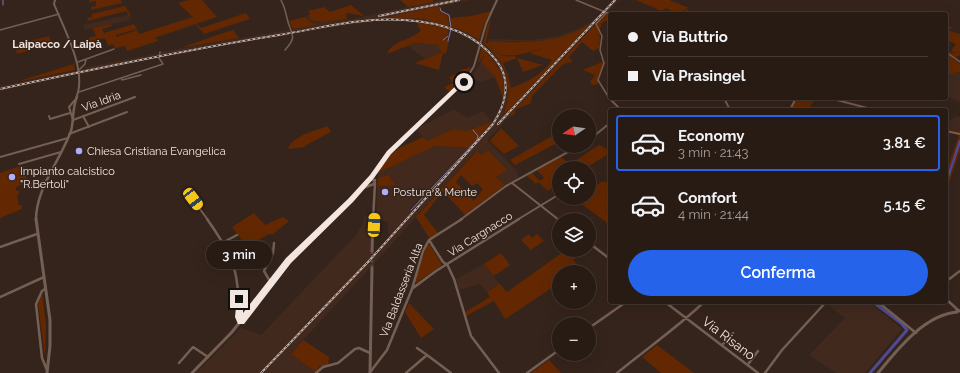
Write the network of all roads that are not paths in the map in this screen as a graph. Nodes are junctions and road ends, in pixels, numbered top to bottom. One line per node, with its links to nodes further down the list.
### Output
1 (55, 0): 5 (street)
2 (281, 0): 9 (street)
3 (497, 0): 42 (street)
4 (576, 0): 6 (street)
5 (59, 14): 7 (street); 13 (street)
6 (606, 14): 20 (street)
7 (0, 30)
8 (114, 49): 12 (street)
9 (284, 50)
10 (159, 52): 17 (street)
11 (948, 53): 14 (street)
12 (86, 59): 13 (street); 15 (street)
13 (78, 62): 15 (street)
14 (960, 62)
15 (79, 71): 18 (street)
16 (141, 76): 17 (street)
17 (121, 78): 18 (street)
18 (79, 92): 21 (street)
19 (135, 97): 29 (street, Via Idria)
20 (608, 97)
21 (76, 99): 27 (street); 30 (street)
22 (610, 100): 24 (street)
23 (837, 100): 25 (street)
24 (619, 108)
25 (867, 108)
26 (127, 112): 32 (street)
27 (70, 113): 28 (street); 30 (street)
28 (49, 116)
29 (83, 116): 30 (street, Via Idria); 32 (street)
30 (73, 120): 34 (street)
31 (608, 125): 35 (street)
32 (89, 127): 34 (street)
33 (948, 131): 36 (street)
34 (69, 134): 37 (street)
35 (596, 134)
36 (960, 134)
37 (68, 138): 38 (street); 40 (street)
38 (61, 152): 41 (street); 54 (street)
39 (566, 153): 46 (street, Via Baldasseria Alta)
40 (0, 157)
41 (19, 164)
42 (376, 171): 43 (street); 44 (street)
43 (369, 179): 44 (street); 45 (street)
44 (375, 181): 47 (street); 49 (street)
45 (366, 183): 47 (street); 48 (street)
46 (512, 183): 52 (street); 56 (street, Via Baldasseria Alta)
47 (370, 185): 48 (street); 49 (street)
48 (360, 189): 68 (street)
49 (375, 192): 61 (street)
50 (188, 193): 57 (street)
51 (552, 199): 52 (street, Via Cargnacco)
52 (541, 206): 53 (street); 63 (street, Via Cargnacco)
53 (552, 214)
54 (37, 234): 59 (street); 66 (street)
55 (237, 235): 57 (street)
56 (429, 240): 63 (street); 70 (street, Via Baldasseria Alta)
57 (222, 243): 80 (street)
58 (274, 243): 68 (street)
59 (0, 247)
60 (596, 248): 62 (street)
61 (372, 251)
62 (608, 257)
63 (447, 264): 70 (street, Via Cargnacco); 100 (street)
64 (372, 268): 87 (street)
65 (960, 271): 67 (street)
66 (44, 277): 69 (street); 71 (street)
67 (948, 280)
68 (271, 283): 80 (street)
69 (46, 289): 93 (street); 93 (street)
70 (412, 289): 96 (street, Via Baldasseria Alta)
71 (0, 297)
72 (948, 301): 78 (street)
73 (623, 304): 81 (street)
74 (668, 304): 79 (street, Via Risano)
75 (702, 304): 79 (street)
76 (824, 304): 104 (street)
77 (880, 304): 83 (street)
78 (959, 312): 83 (street)
79 (687, 319): 102 (street); 103 (street, Via Risano)
80 (241, 321): 90 (street)
81 (596, 323)
82 (733, 333): 84 (street)
83 (916, 333): 105 (street)
84 (723, 344)
85 (417, 348): 88 (street)
86 (758, 351): 92 (street)
87 (370, 354): 95 (street); 96 (street)
88 (426, 355): 97 (street); 98 (street)
89 (552, 355): 101 (street)
90 (208, 357): 91 (street); 94 (street)
91 (179, 363)
92 (749, 363)
93 (47, 372)
94 (192, 373)
95 (316, 373)
96 (370, 373)
97 (406, 373)
98 (452, 373): 99 (street)
99 (455, 373)
100 (499, 373)
101 (527, 373)
102 (617, 373)
103 (758, 373)
104 (766, 373)
105 (878, 373)

